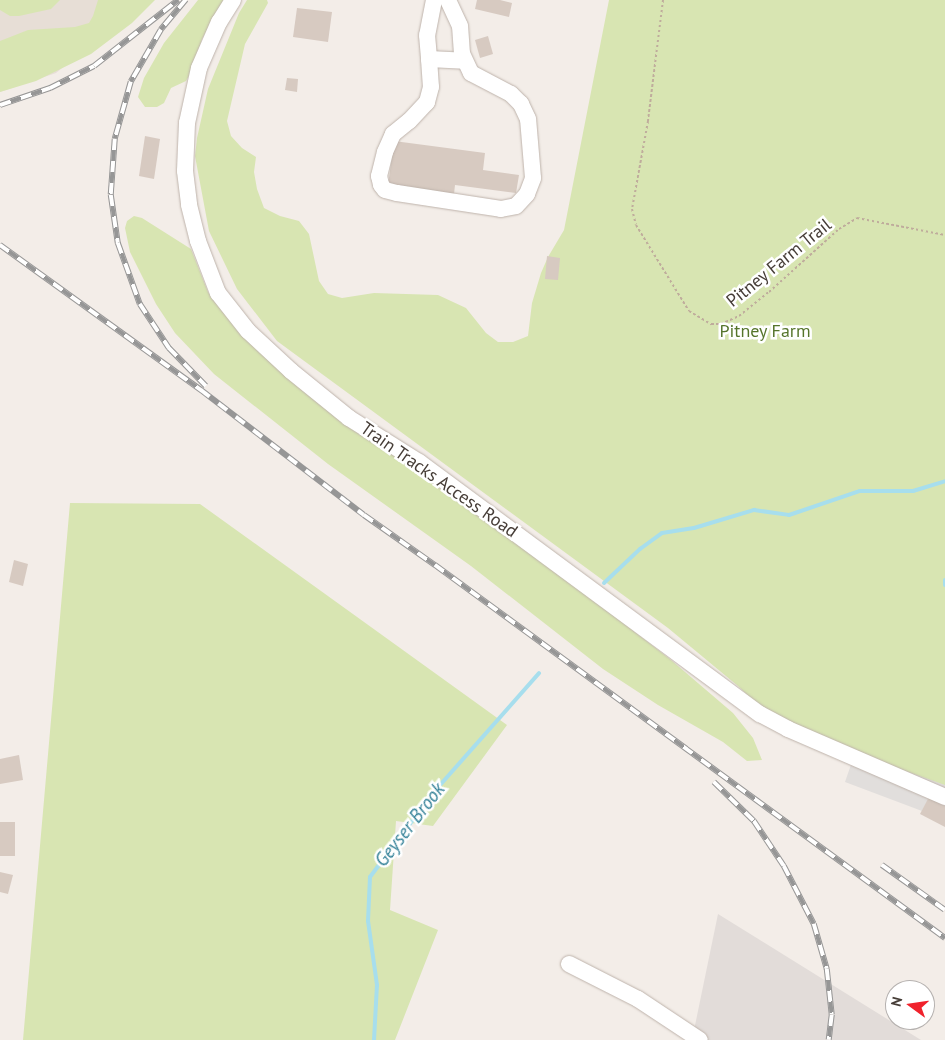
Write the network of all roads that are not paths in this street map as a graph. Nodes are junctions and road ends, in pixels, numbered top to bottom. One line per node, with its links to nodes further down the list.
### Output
1 (233, 0): 6 (street, Train Tracks Access Road)
2 (434, 0): 4 (street)
3 (448, 0): 5 (street)
4 (430, 59): 5 (street); 5 (street)
5 (464, 61)
6 (945, 797)
7 (569, 964): 8 (street)
8 (700, 1040)

